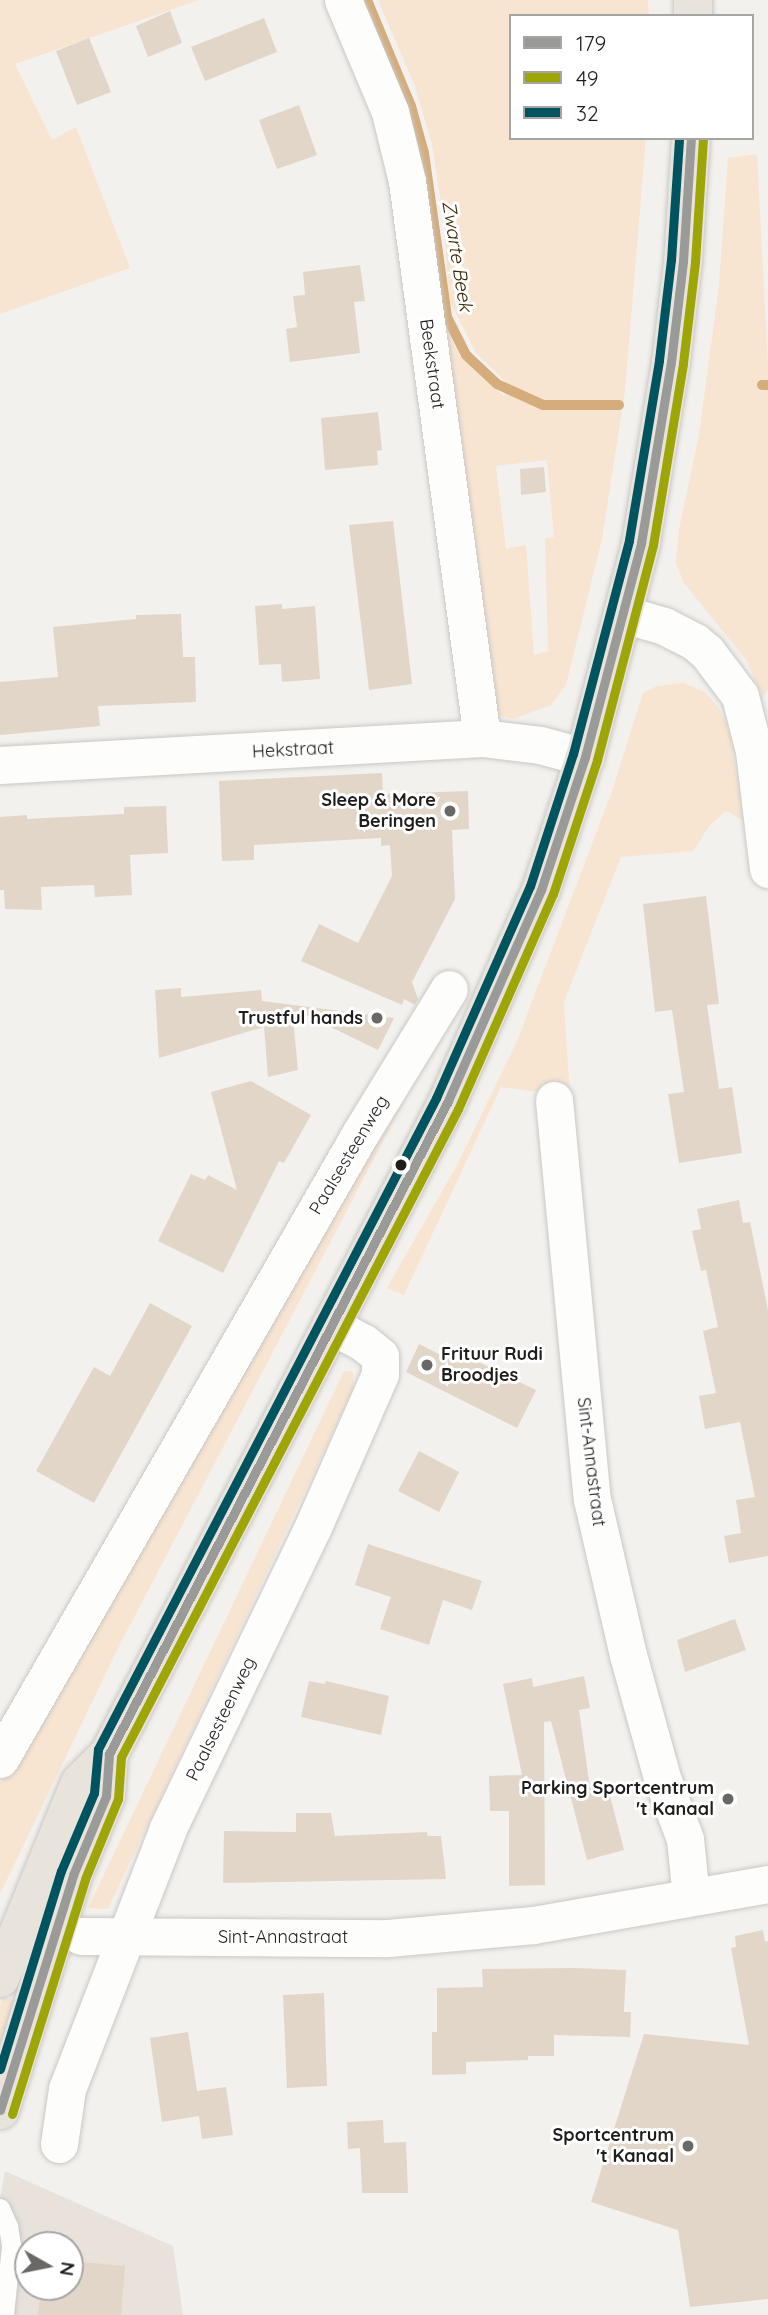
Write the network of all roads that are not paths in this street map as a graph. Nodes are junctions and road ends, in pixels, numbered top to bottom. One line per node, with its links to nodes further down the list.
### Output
1 (342, 0): 4 (street, Beekstraat)
2 (691, 140): 3 (main road)
3 (623, 614): 5 (main road); 7 (street)
4 (482, 738): 5 (street, Hekstraat); 6 (street, Hekstraat)
5 (585, 757): 10 (main road)
6 (0, 765)
7 (768, 869)
8 (449, 989): 12 (street, Paalsesteenweg)
9 (554, 1100): 14 (street, Sint-Annastraat)
10 (330, 1325): 11 (main road); 15 (street, Paalsesteenweg)
11 (109, 1754): 17 (main road); 18 (main road)
12 (0, 1759)
13 (768, 1884): 14 (street, Sint-Annastraat)
14 (691, 1897): 15 (street, Sint-Annastraat)
15 (127, 1936): 16 (street, Sint-Annastraat); 19 (street, Paalsesteenweg)
16 (81, 1937)
17 (0, 1978)
18 (0, 2109)
19 (59, 2144)
20 (0, 2208): 21 (lane)
21 (4, 2315)

